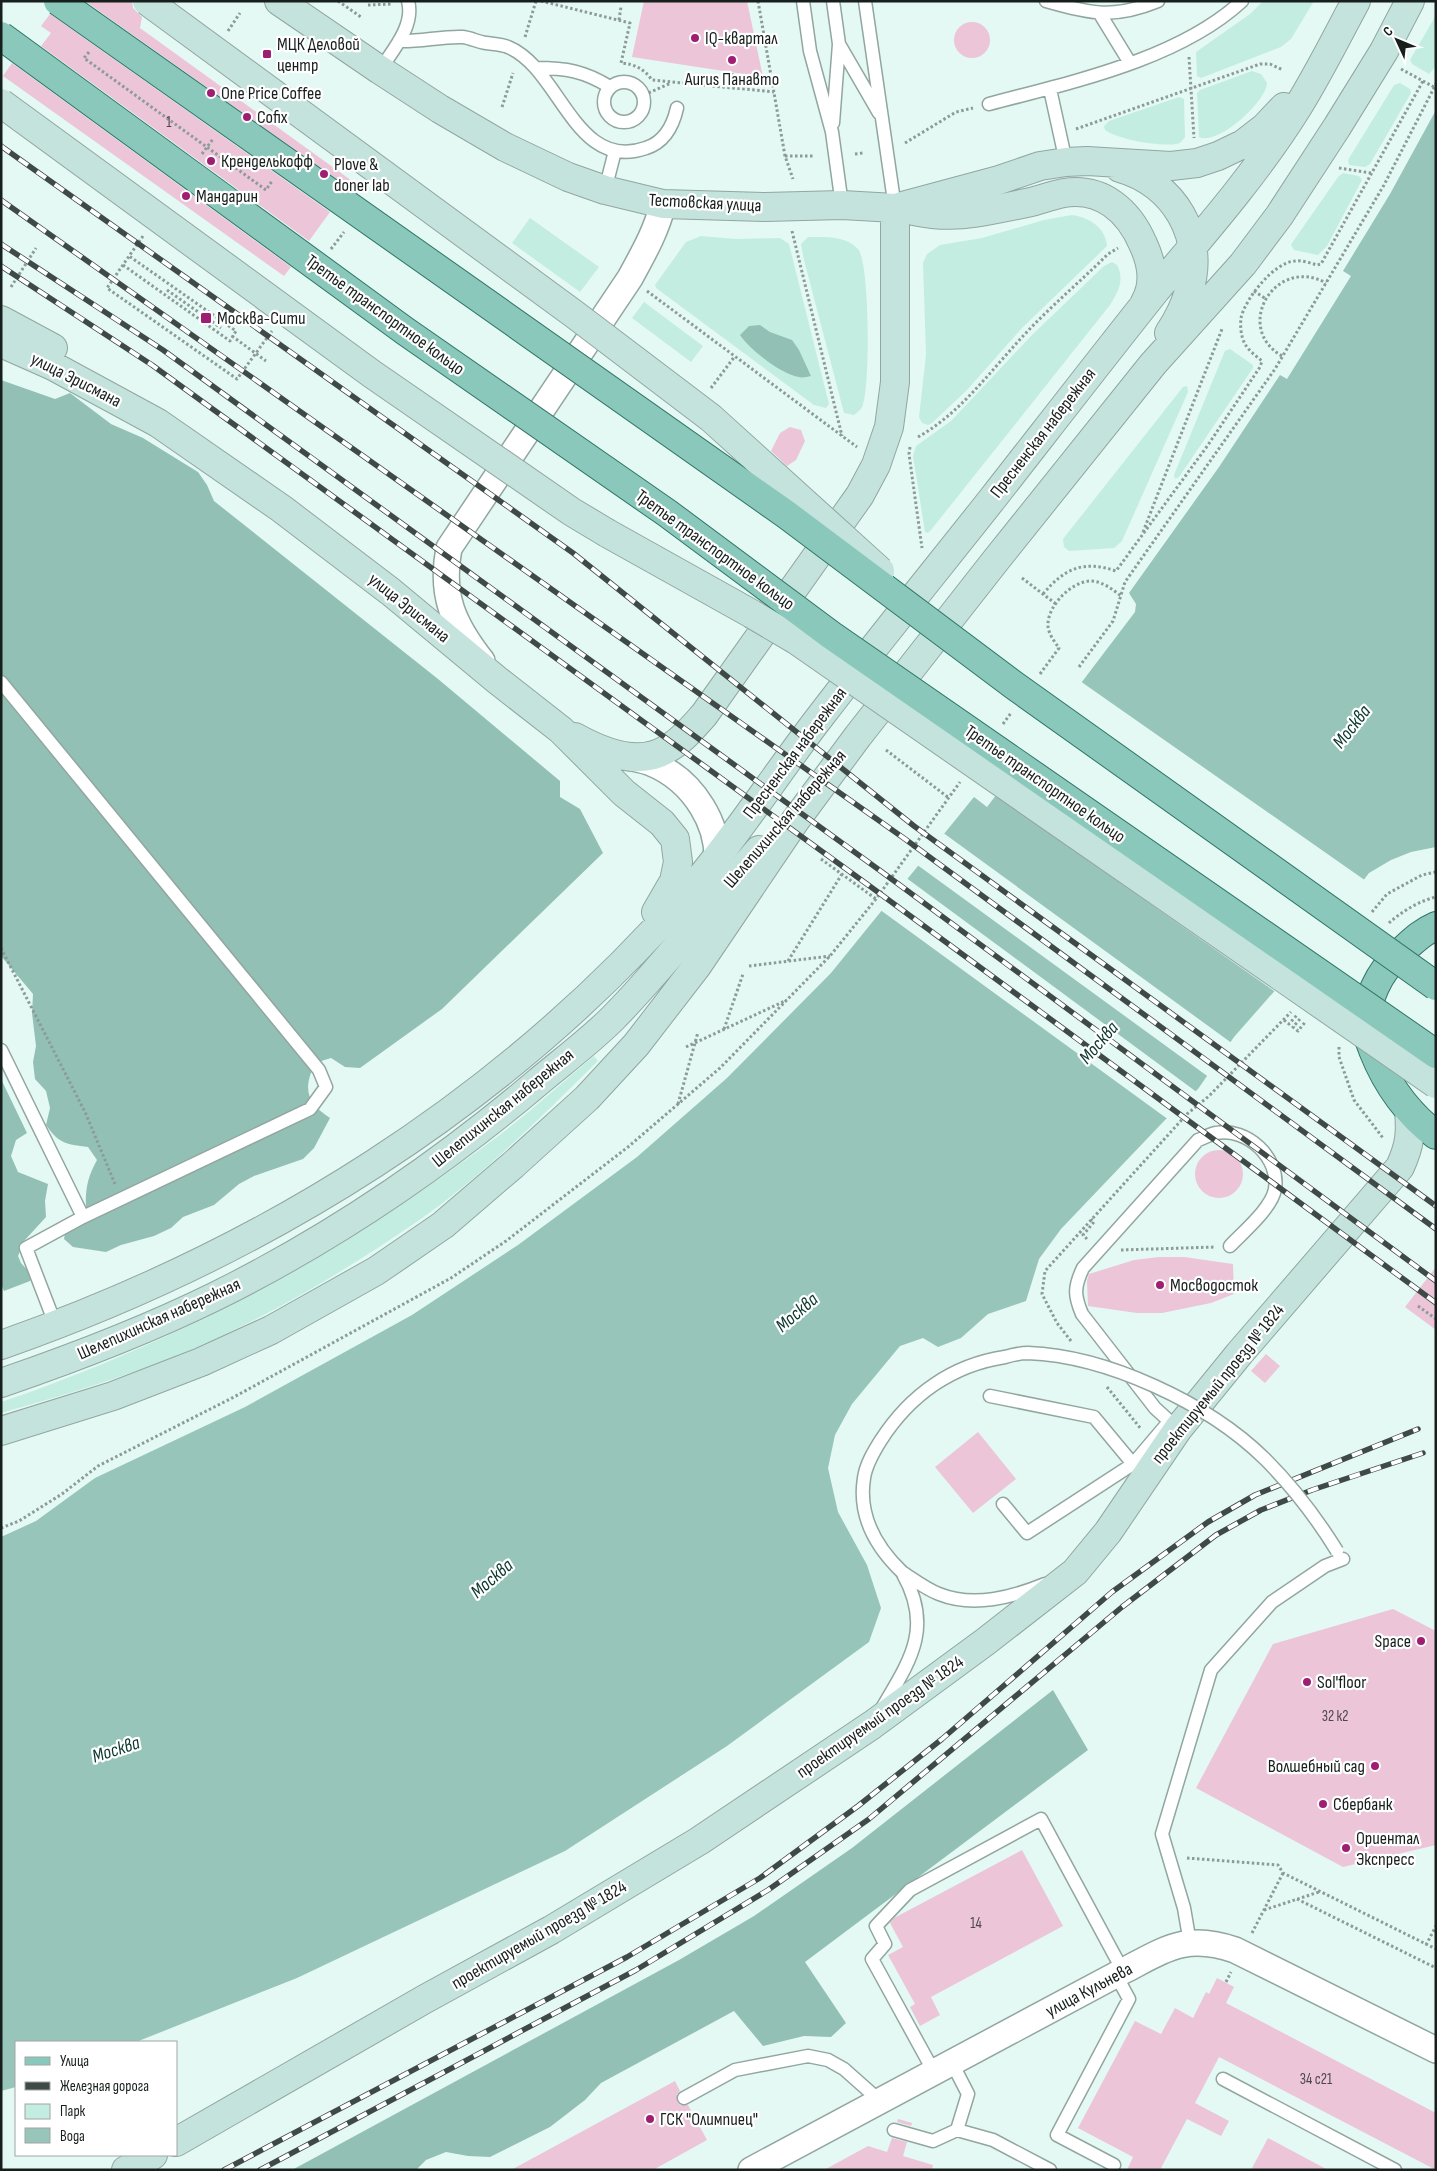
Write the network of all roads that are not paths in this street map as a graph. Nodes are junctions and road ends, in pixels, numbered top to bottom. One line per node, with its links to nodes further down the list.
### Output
1 (58, 1): 42 (main road, bridge)
2 (147, 1): 42 (main road, bridge)
3 (280, 1): 20 (main road, Тестовская улица)
4 (408, 1): 15 (lane)
5 (802, 1): 27 (lane)
6 (833, 1): 16 (lane)
7 (865, 1): 26 (lane)
8 (1046, 1): 13 (lane)
9 (1158, 1): 13 (lane)
10 (1242, 1): 18 (lane)
11 (1356, 1): 17 (main road, Пресненская набережная)
12 (1410, 1): 38 (main road)
13 (1100, 14): 18 (lane)
14 (1, 36): 54 (main road, Третье транспортное кольцо, bridge)
15 (399, 41): 19 (lane); 20 (lane)
16 (839, 44): 26 (lane); 27 (lane)
17 (1326, 56): 29 (main road); 34 (main road, Пресненская набережная)
18 (1130, 63): 22 (lane)
19 (536, 68): 21 (lane); 28 (lane)
20 (380, 70): 30 (main road, Тестовская улица)
21 (610, 87): 21 (lane)
22 (1050, 89): 24 (lane); 29 (lane)
23 (1, 103): 55 (main road, Третье транспортное кольцо, bridge)
24 (989, 104)
25 (676, 108): 28 (lane)
26 (883, 121): 33 (lane)
27 (832, 132): 32 (lane)
28 (615, 151): 30 (lane)
29 (1077, 161): 33 (main road, Тестовская улица); 34 (main road)
30 (605, 190): 31 (main road, Тестовская улица)
31 (663, 204): 32 (main road, Тестовская улица); 40 (street)
32 (842, 205): 33 (main road, Тестовская улица)
33 (895, 208): 35 (main road); 45 (main road)
34 (1192, 247): 35 (main road, Пресненская набережная); 38 (main road)
35 (1140, 310): 46 (main road, Пресненская набережная)
36 (1, 320): 39 (main road)
37 (1, 343): 39 (main road, улица Эрисмана)
38 (1153, 364): 44 (main road)
39 (158, 423): 40 (main road, улица Эрисмана)
40 (497, 680): 43 (main road, улица Эрисмана)
41 (1, 682): 58 (lane)
42 (1014, 686): 47 (main road, bridge)
43 (561, 730): 45 (main road); 50 (main road, улица Эрисмана)
44 (858, 736): 48 (main road, Шелепихинская набережная); 65 (main road)
45 (628, 757): 46 (street)
46 (718, 857): 48 (street); 50 (main road, Шелепихинская набережная)
47 (1301, 891): 51 (main road, bridge); 52 (main road, bridge)
48 (702, 916): 62 (main road, Шелепихинская набережная)
49 (1436, 926): 56 (main road)
50 (625, 960): 60 (main road, Шелепихинская набережная)
51 (1436, 971)
52 (1436, 986)
53 (1, 1050): 58 (lane)
54 (1436, 1054)
55 (1436, 1084)
56 (1409, 1110): 57 (main road); 64 (main road, проектируемый проезд № 1824)
57 (1436, 1135)
58 (83, 1217): 60 (lane)
59 (1230, 1246): 64 (lane)
60 (56, 1326): 61 (main road, Шелепихинская набережная)
61 (1, 1345)
62 (1, 1383)
63 (990, 1396): 66 (lane)
64 (1169, 1421): 66 (lane); 69 (main road, проектируемый проезд № 1824)
65 (1, 1431)
66 (1133, 1464): 67 (lane)
67 (1003, 1504)
68 (902, 1572): 69 (lane); 70 (lane); 71 (lane, bridge)
69 (1076, 1572): 70 (main road, проектируемый проезд № 1824)
70 (872, 1725): 80 (main road, проектируемый проезд № 1824)
71 (1190, 1943): 72 (street, улица Кульнева); 73 (street, улица Кульнева)
72 (1120, 1973): 74 (street, улица Кульнева); 74 (lane); 82 (lane)
73 (1436, 2050)
74 (943, 2067): 77 (street, улица Кульнева); 79 (lane)
75 (1223, 2079): 86 (lane)
76 (684, 2098): 77 (lane)
77 (880, 2101): 84 (street, улица Кульнева)
78 (894, 2130): 79 (lane)
79 (957, 2130): 85 (lane)
80 (178, 2141)
81 (151, 2156): 83 (main road)
82 (1114, 2165)
83 (126, 2170)
84 (751, 2170)
85 (1050, 2170)
86 (1395, 2170)

